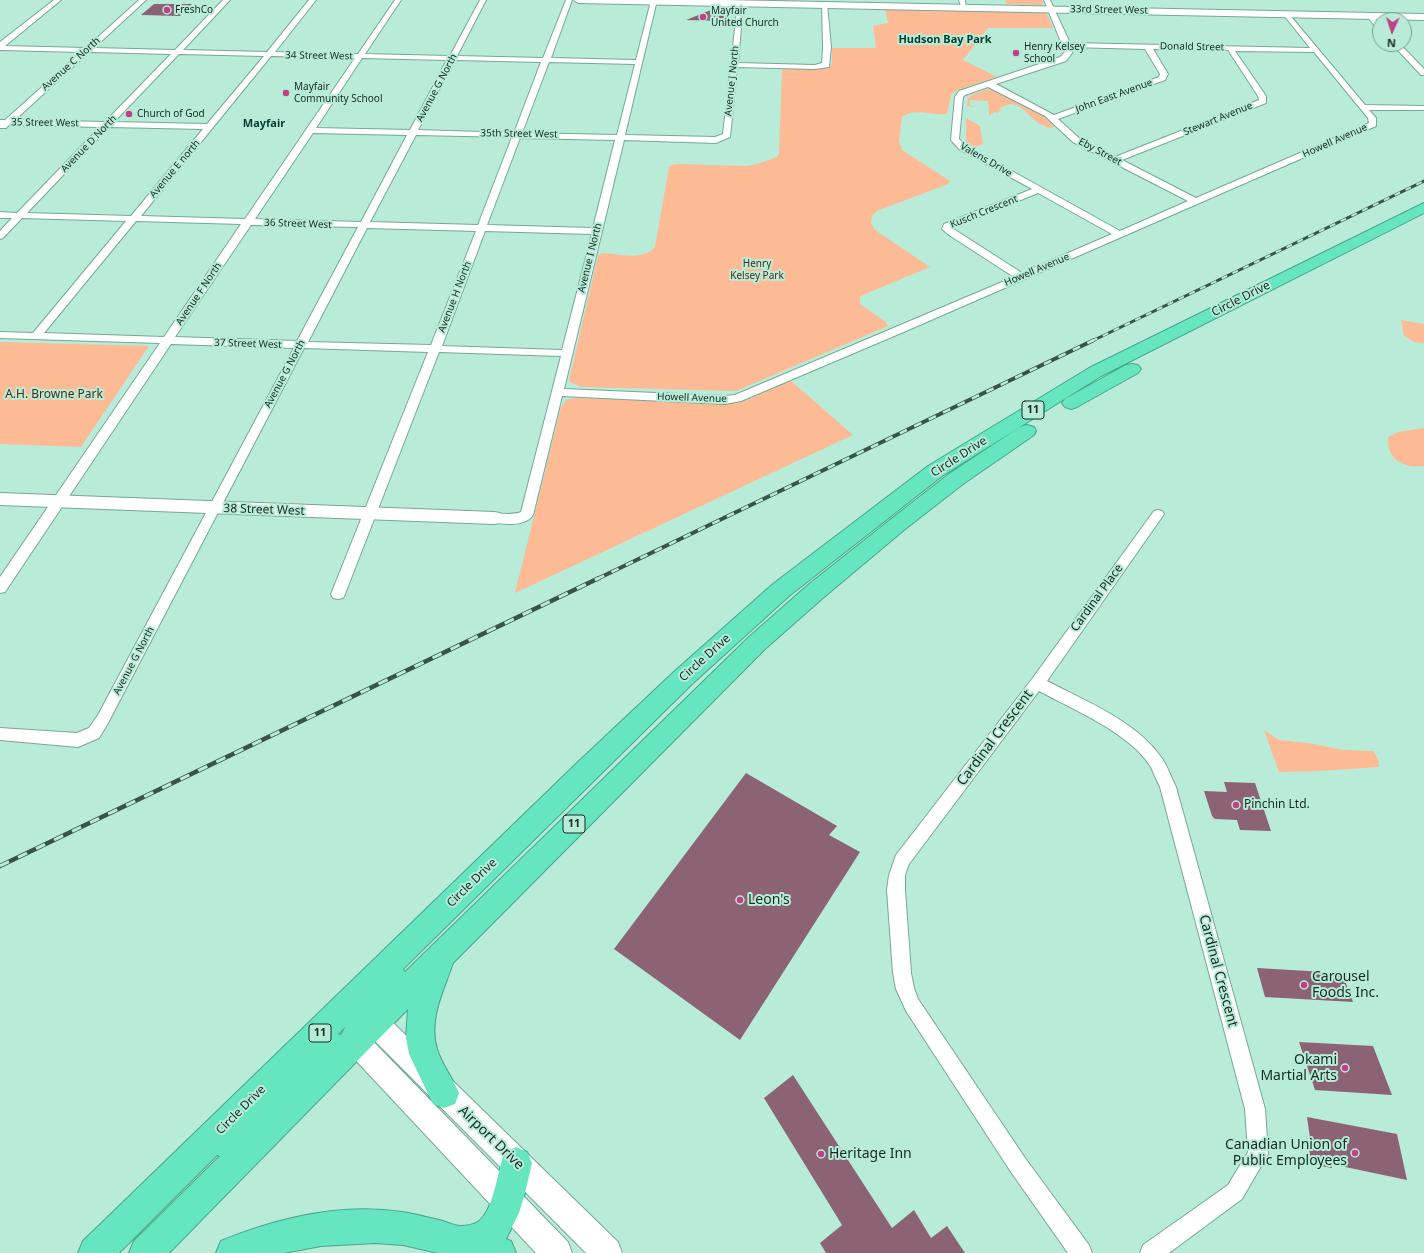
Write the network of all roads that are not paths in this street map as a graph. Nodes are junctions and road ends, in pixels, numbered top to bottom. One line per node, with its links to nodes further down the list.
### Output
1 (58, 0): 24 (street)
2 (143, 0): 26 (street, Avenue C North)
3 (227, 0): 28 (street, Avenue D North)
4 (313, 0): 30 (street, Avenue E north)
5 (398, 0): 31 (street, Avenue F North)
6 (483, 0): 32 (street, Avenue G North)
7 (569, 0): 33 (street, Avenue H North)
8 (578, 0): 9 (main road, 33rd Street West)
9 (616, 0): 10 (main road, 33rd Street West)
10 (654, 1): 11 (main road, 33rd Street West); 34 (street, Avenue I North)
11 (707, 1): 13 (main road, 33rd Street West)
12 (792, 2): 13 (main road, 33rd Street West); 18 (main road, 33rd Street West)
13 (740, 3): 35 (street, Avenue J North)
14 (874, 3): 15 (main road, 33rd Street West); 18 (main road, 33rd Street West)
15 (963, 4): 16 (main road, 33rd Street West)
16 (1049, 4): 19 (main road, 33rd Street West); 22 (street)
17 (1358, 4): 20 (main road)
18 (825, 5): 35 (street)
19 (1286, 14): 20 (main road, 33rd Street West); 27 (street, Howell Avenue)
20 (1370, 16): 21 (main road, 33rd Street West)
21 (1424, 17)
22 (1068, 45): 23 (street, Donald Street); 37 (street, Valens Drive)
23 (1148, 46): 25 (street, Donald Street); 40 (street, John East Avenue)
24 (0, 47): 26 (street, 34 Street West)
25 (1230, 48): 27 (street, Donald Street); 50 (street, Stewart Avenue)
26 (86, 50): 28 (street, 34 Street West); 41 (street, Avenue C North)
27 (1315, 50): 38 (street, Howell Avenue)
28 (177, 52): 30 (street, 34 Street West); 42 (street, Avenue D North)
29 (1404, 52): 36 (street)
30 (269, 54): 31 (street, 34 Street West); 43 (street, Avenue E north)
31 (360, 56): 32 (street, 34 Street West); 45 (street, Avenue F North)
32 (453, 58): 33 (street, 34 Street West); 46 (street, Avenue G North)
33 (546, 60): 34 (street, 34 Street West); 47 (street, Avenue H North)
34 (638, 62): 49 (street, Avenue I North)
35 (734, 65): 48 (street, Avenue J North)
36 (1424, 73)
37 (989, 84): 40 (street, Eby Street); 51 (street, Valens Drive)
38 (1362, 107): 39 (street); 52 (street, Howell Avenue)
39 (1424, 108)
40 (1053, 118): 50 (street, Eby Street)
41 (3, 122): 42 (street, 35 Street West); 44 (street, Avenue C North)
42 (108, 125): 43 (street, 35 Street West); 55 (street, Avenue D North)
43 (209, 127): 57 (street, Avenue E north)
44 (0, 128)
45 (311, 130): 46 (street, 35th Street West); 58 (street, Avenue F North)
46 (414, 132): 47 (street, 35th Street West); 59 (street, Avenue G North)
47 (516, 134): 49 (street, 35th Street West); 60 (street, Avenue H North)
48 (727, 135): 49 (street, 35th Street West)
49 (621, 138): 61 (street, Avenue I North)
50 (1114, 160): 52 (street, Eby Street)
51 (1038, 190): 62 (street, Valens Drive); 64 (street, Kusch Crescent)
52 (1195, 201): 62 (street, Howell Avenue)
53 (1424, 207): 83 (highway, Circle Drive / 11)
54 (0, 215): 55 (street, 36 Street West)
55 (20, 216): 57 (street, 36 Street West); 63 (street, Avenue D North)
56 (1424, 217): 84 (highway, Circle Drive / 11)
57 (134, 219): 58 (street, 36 Street West); 66 (street, Avenue E north)
58 (248, 222): 59 (street, 36 Street West); 67 (street, Avenue F North)
59 (364, 225): 60 (street, 36 Street West); 68 (street, Avenue G North)
60 (481, 228): 61 (street, 36 Street West); 69 (street, Avenue H North)
61 (596, 231): 70 (street, Avenue I North)
62 (1119, 234): 64 (street, Howell Avenue)
63 (0, 236)
64 (1021, 277): 71 (street, Howell Avenue)
65 (0, 335): 66 (street, 37 Street West)
66 (35, 337): 67 (street, 37 Street West)
67 (168, 341): 68 (street, 37 Street West); 73 (street, Avenue F North)
68 (300, 345): 69 (street, 37 Street West); 74 (street, Avenue G North)
69 (435, 349): 70 (street, 37 Street West); 75 (street, Avenue H North)
70 (567, 353): 71 (street, Avenue I North)
71 (557, 392): 77 (street, Avenue I North)
72 (0, 499): 73 (main road, 38 Street West)
73 (58, 502): 74 (main road, 38 Street West); 79 (street, Avenue F North)
74 (214, 508): 75 (main road, 38 Street West); 82 (street, Avenue G North)
75 (369, 514): 78 (main road, 38 Street West); 80 (street, Avenue H North)
76 (1158, 514): 81 (street, Cardinal Place)
77 (527, 515): 78 (street, 38 Street West)
78 (494, 518)
79 (0, 588)
80 (338, 594)
81 (1037, 683): 97 (street, Cardinal Crescent); 98 (street, Cardinal Crescent)
82 (0, 734)
83 (454, 900): 85 (highway); 88 (highway, Circle Drive / 11)
84 (457, 939): 85 (highway, Circle Drive / 11); 86 (highway)
85 (364, 1030): 86 (main road, Airport Drive); 88 (highway); 89 (main road); 92 (highway, Circle Drive / 11)
86 (444, 1093): 87 (main road, Airport Drive)
87 (516, 1163): 89 (highway); 96 (main road, Airport Drive)
88 (185, 1165): 91 (highway, Circle Drive / 11)
89 (507, 1199): 90 (highway); 95 (main road)
90 (459, 1243): 93 (highway); 94 (highway)
91 (95, 1253)
92 (146, 1253)
93 (233, 1253)
94 (499, 1253)
95 (557, 1253)
96 (608, 1253)
97 (1081, 1253)
98 (1151, 1253)

